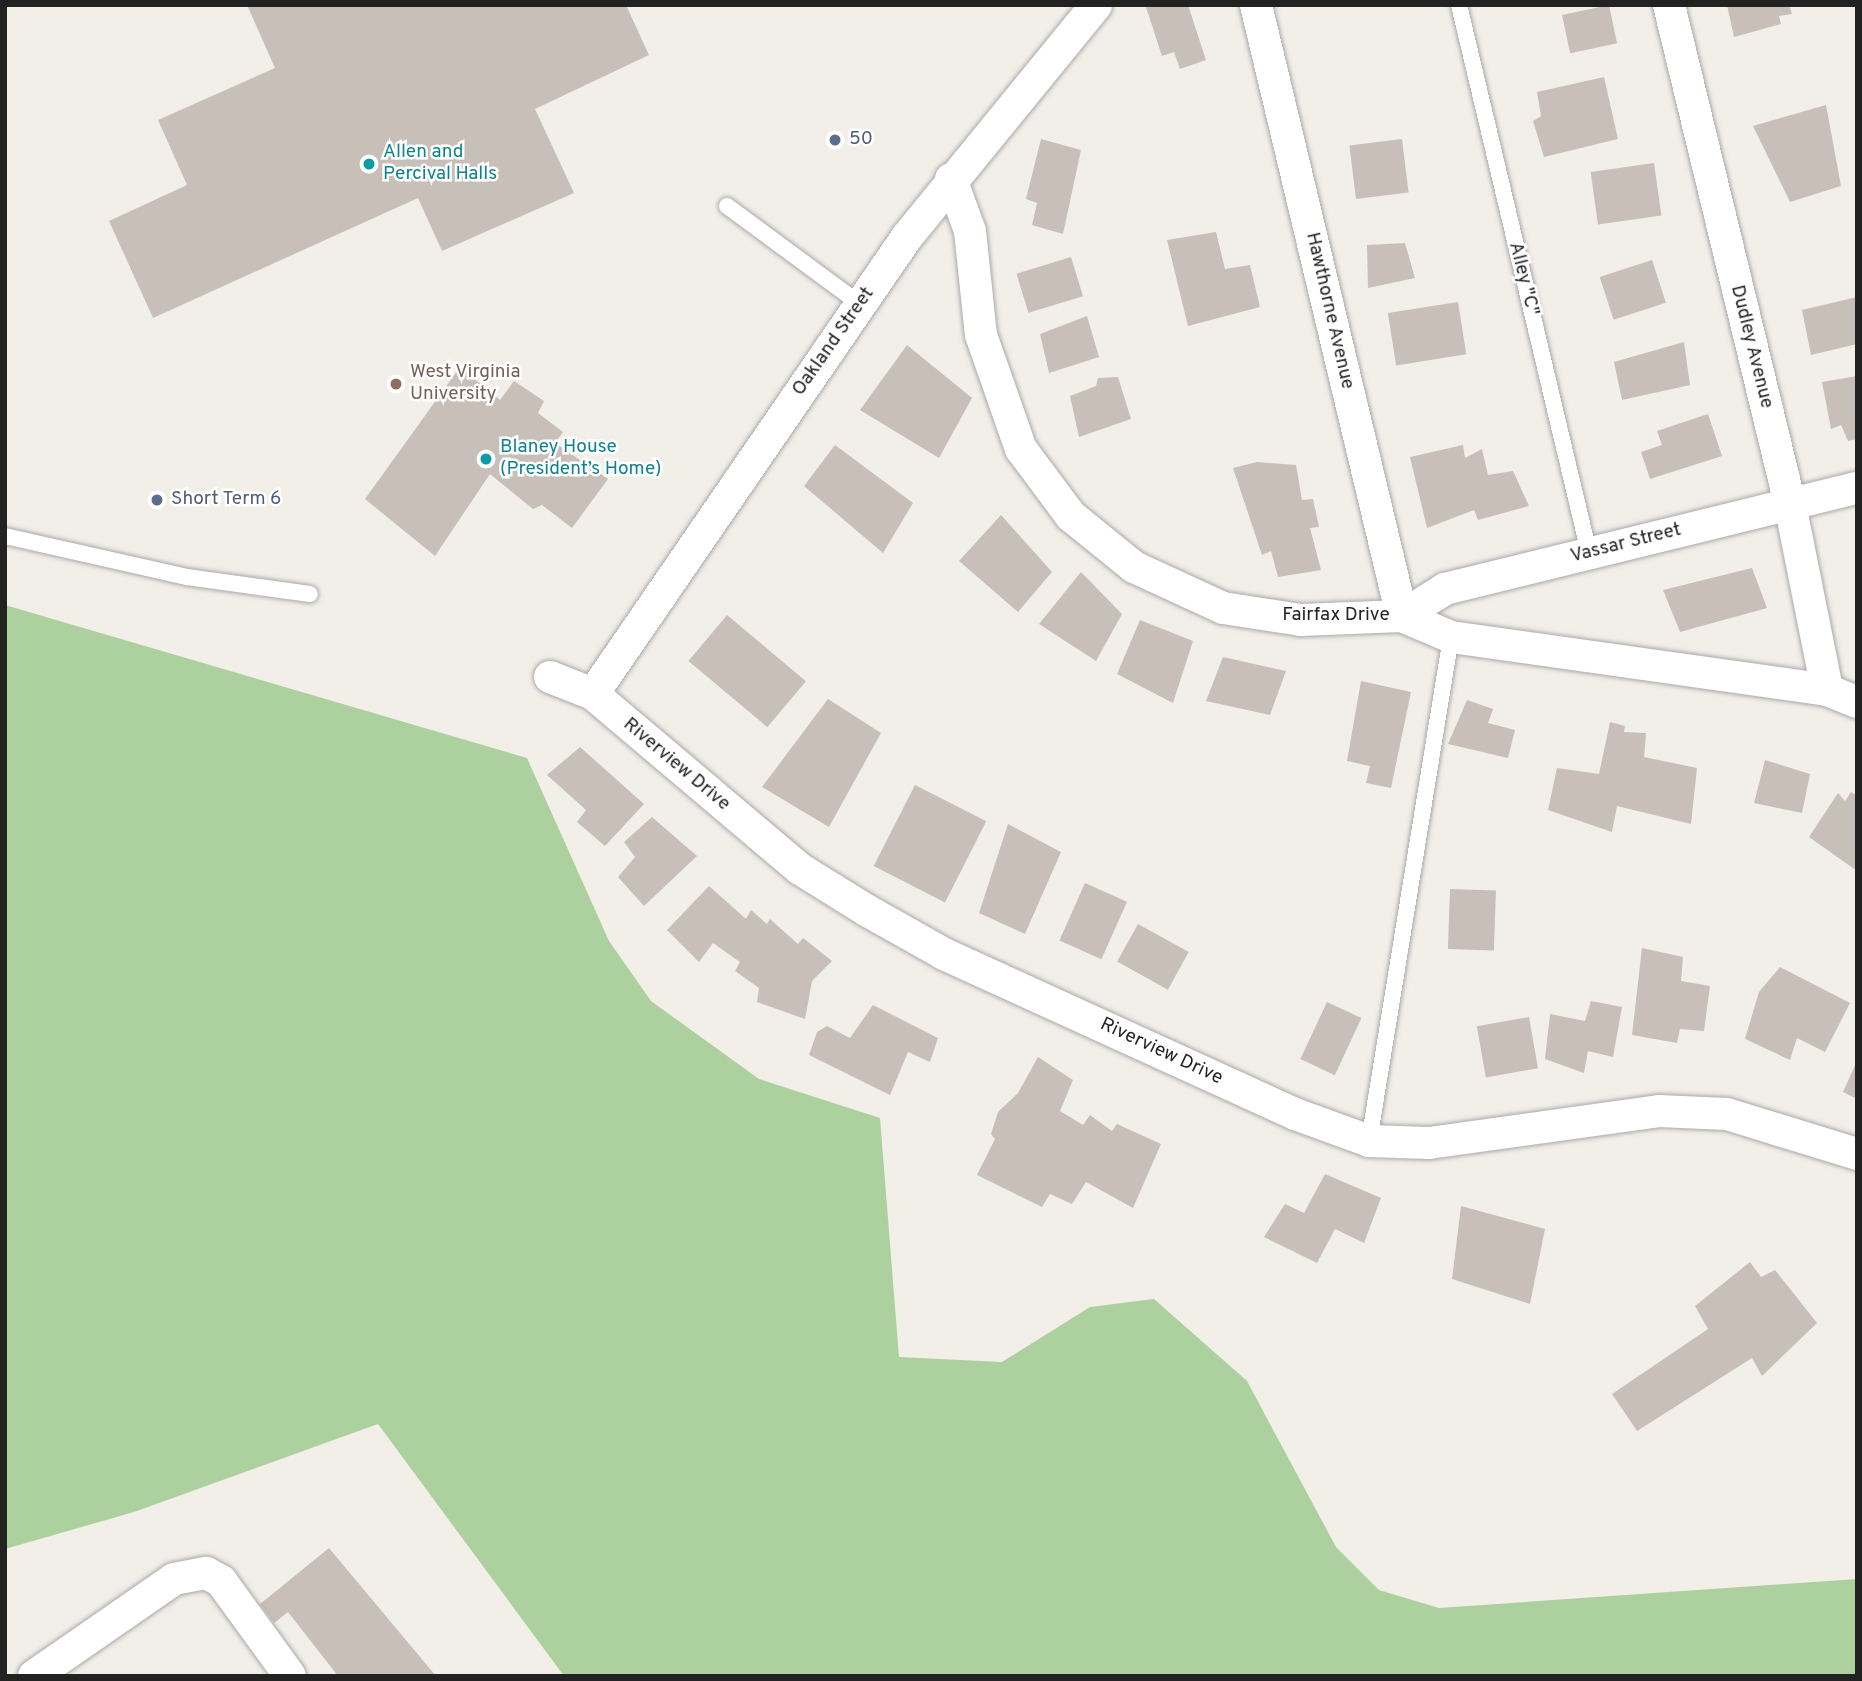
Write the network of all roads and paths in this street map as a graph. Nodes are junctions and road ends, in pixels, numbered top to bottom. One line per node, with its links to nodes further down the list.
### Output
1 (1096, 5): 5 (street, Oakland Street)
2 (1256, 5): 13 (street, Hawthorne Avenue)
3 (1459, 5): 11 (lane, Alley "C")
4 (1669, 5): 9 (street, Dudley Avenue)
5 (951, 179): 7 (street, Oakland Street); 13 (street, Fairfax Drive)
6 (727, 206): 7 (lane)
7 (860, 304): 17 (street, Oakland Street)
8 (1857, 488): 9 (street, Vassar Street)
9 (1790, 504): 11 (street, Vassar Street); 16 (street, Dudley Avenue)
10 (5, 536): 12 (lane)
11 (1589, 553): 13 (street, Vassar Street)
12 (310, 594)
13 (1402, 616): 14 (street, Fairfax Drive)
14 (1451, 637): 16 (street, Fairfax Drive); 19 (lane)
15 (550, 677): 17 (street, Riverview Drive)
16 (1827, 690): 18 (street, Fairfax Drive)
17 (593, 694): 19 (street, Riverview Drive)
18 (1857, 702)
19 (1369, 1141): 20 (street, Riverview Drive)
20 (1857, 1154)
21 (34, 1676): 22 (street)
22 (290, 1676)

